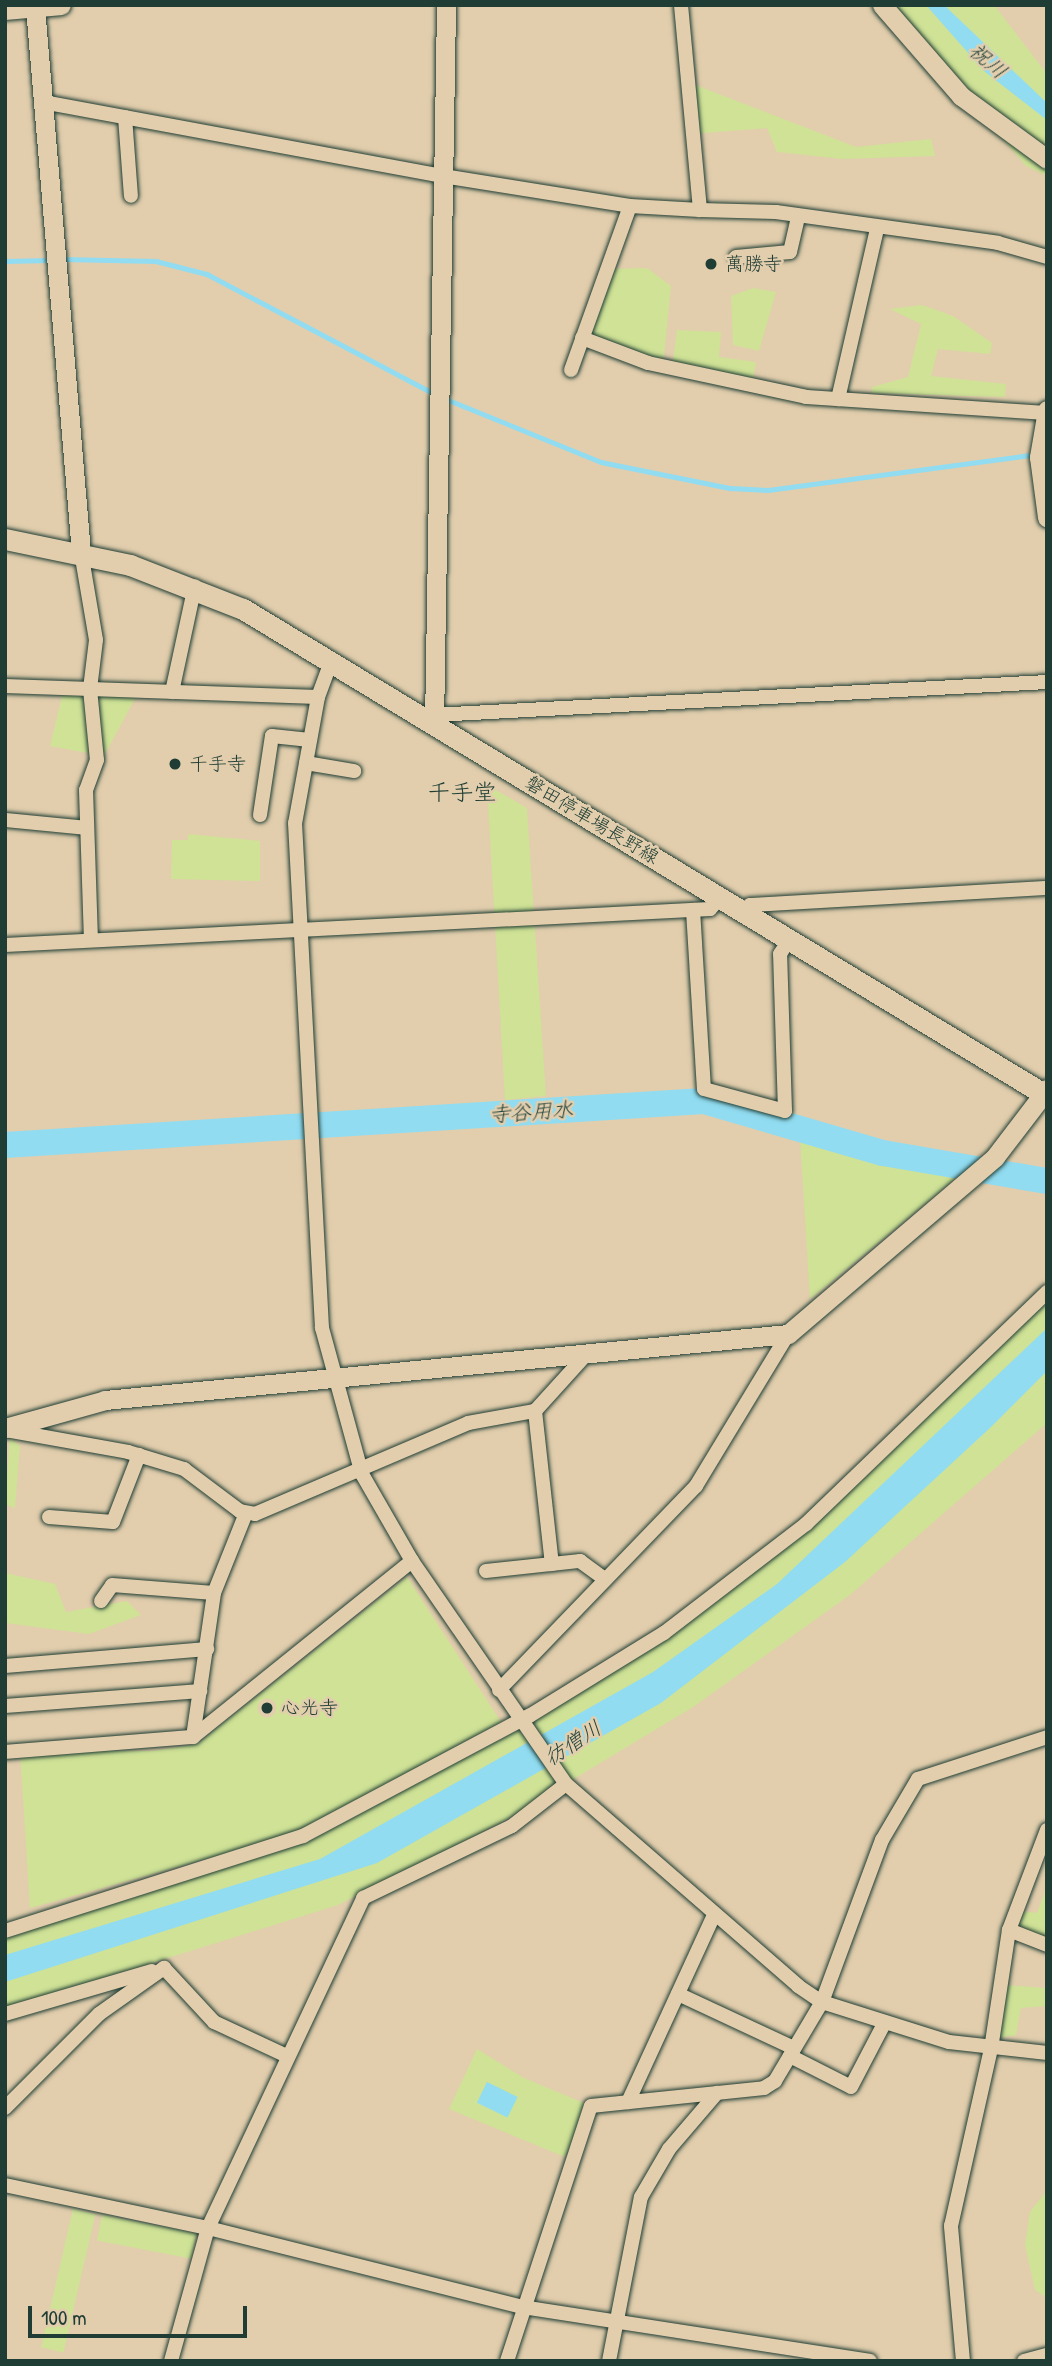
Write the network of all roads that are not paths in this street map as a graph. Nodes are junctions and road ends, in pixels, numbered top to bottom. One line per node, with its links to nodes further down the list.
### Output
1 (61, 5): 5 (street)
2 (446, 5): 10 (street)
3 (681, 5): 13 (street)
4 (882, 5): 9 (street)
5 (35, 6): 6 (street); 7 (street)
6 (5, 10)
7 (43, 102): 8 (street); 25 (street)
8 (125, 117): 10 (street); 11 (street)
9 (1047, 159)
10 (443, 176): 12 (street); 33 (street)
11 (131, 196)
12 (630, 206): 13 (street); 18 (street)
13 (700, 210): 14 (street)
14 (798, 216): 15 (street); 16 (street)
15 (877, 229): 17 (street); 20 (street)
16 (736, 257)
17 (1047, 257)
18 (582, 338): 19 (street); 20 (street)
19 (571, 370)
20 (838, 399): 21 (street)
21 (1046, 411): 22 (street)
22 (1044, 444): 23 (street)
23 (1047, 517)
24 (5, 539): 25 (main road, 磐田停車場長野線)
25 (81, 552): 26 (main road, 磐田停車場長野線); 30 (street)
26 (195, 586): 27 (main road, 磐田停車場長野線); 31 (street)
27 (332, 659): 32 (street); 33 (main road, 磐田停車場長野線)
28 (1047, 682): 33 (street)
29 (5, 686): 30 (street)
30 (90, 689): 31 (street); 39 (street)
31 (172, 692): 32 (street)
32 (318, 697): 34 (street)
33 (434, 720): 41 (main road, 磐田停車場長野線)
34 (310, 740): 35 (street); 37 (street)
35 (306, 763): 36 (street); 44 (street)
36 (354, 771)
37 (260, 815)
38 (5, 820): 39 (street)
39 (86, 828): 45 (street)
40 (1047, 888): 43 (street)
41 (720, 898): 42 (street); 43 (main road, 磐田停車場長野線)
42 (693, 910): 44 (street); 46 (street)
43 (744, 913): 46 (main road, 磐田停車場長野線)
44 (300, 930): 45 (street); 52 (street)
45 (91, 940): 47 (street)
46 (789, 940): 48 (main road, 磐田停車場長野線)
47 (5, 945)
48 (1046, 1093): 50 (street)
49 (1047, 1292): 70 (street)
50 (788, 1334): 51 (street); 62 (street)
51 (583, 1357): 52 (street); 53 (street)
52 (337, 1379): 54 (street); 56 (street)
53 (535, 1411): 56 (street); 60 (street)
54 (5, 1429): 55 (street)
55 (139, 1455): 57 (street); 58 (street)
56 (362, 1474): 57 (street); 59 (street)
57 (246, 1513): 63 (street)
58 (49, 1517)
59 (412, 1561): 67 (street); 71 (street)
60 (552, 1564): 61 (street); 62 (street)
61 (486, 1571)
62 (603, 1578): 67 (street)
63 (214, 1593): 64 (street); 65 (street)
64 (101, 1601)
65 (207, 1650): 66 (street); 68 (street)
66 (5, 1666)
67 (499, 1690): 70 (street)
68 (200, 1691): 69 (street); 71 (street)
69 (5, 1706)
70 (522, 1724): 74 (street); 78 (street)
71 (193, 1737): 73 (street)
72 (1047, 1737): 82 (street)
73 (5, 1752)
74 (566, 1784): 76 (street); 88 (street)
75 (1047, 1830): 77 (street)
76 (714, 1915): 81 (street); 82 (street)
77 (1009, 1930): 79 (street); 85 (street)
78 (5, 1931)
79 (1047, 1945)
80 (164, 1968): 83 (street); 88 (street); 91 (street)
81 (678, 1994): 86 (street); 90 (street)
82 (822, 2002): 84 (street); 86 (street)
83 (5, 2014)
84 (884, 2022): 85 (street); 86 (street)
85 (990, 2049): 87 (street); 101 (street)
86 (792, 2052): 89 (street)
87 (1047, 2053)
88 (287, 2056): 93 (street)
89 (717, 2093): 90 (street); 95 (street)
90 (628, 2102): 94 (street)
91 (5, 2108)
92 (5, 2185): 93 (street)
93 (208, 2228): 94 (street); 98 (street)
94 (522, 2307): 95 (street); 99 (street)
95 (618, 2317): 97 (street); 100 (street)
96 (1047, 2355): 102 (street)
97 (864, 2360)
98 (171, 2361)
99 (507, 2361)
100 (609, 2361)
101 (963, 2361)
102 (1024, 2361)

